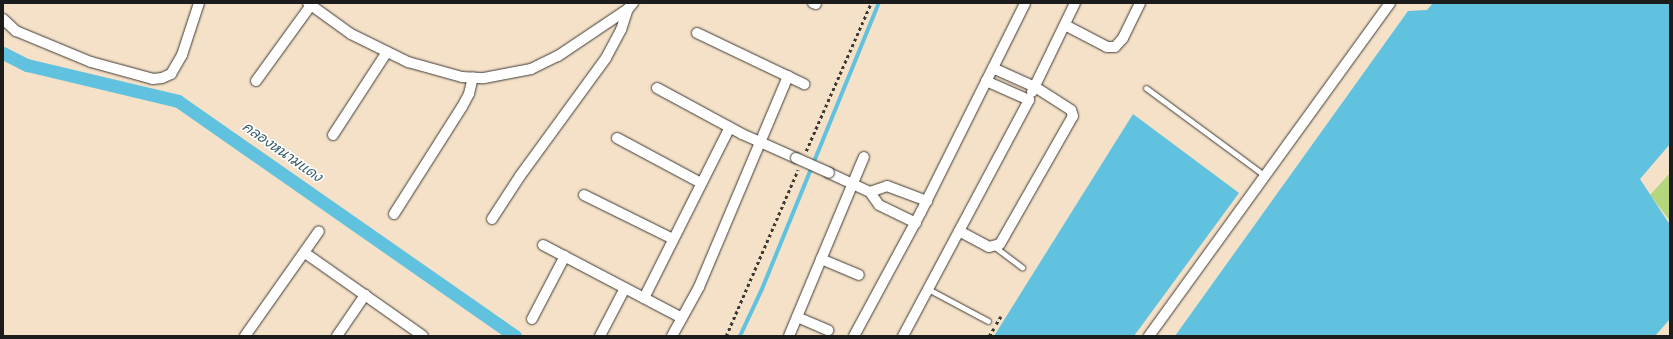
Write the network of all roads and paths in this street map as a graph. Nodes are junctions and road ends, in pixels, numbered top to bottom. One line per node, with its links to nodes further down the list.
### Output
1 (199, 3): 8 (street)
2 (1025, 3): 12 (street)
3 (1075, 3): 9 (street)
4 (1140, 3): 9 (street)
5 (1390, 3): 27 (street)
6 (310, 4): 11 (street); 15 (street)
7 (630, 6): 14 (street); 34 (street)
8 (3, 19)
9 (1065, 25): 18 (street)
10 (697, 34): 13 (street)
11 (386, 52): 14 (street); 23 (street)
12 (993, 68): 16 (street); 18 (street)
13 (788, 76): 17 (street); 25 (street)
14 (473, 77): 33 (street)
15 (256, 81)
16 (986, 81): 21 (street); 32 (street)
17 (804, 84)
18 (1035, 87): 21 (street); 40 (street)
19 (657, 88): 22 (street)
20 (1146, 88): 27 (lane)
21 (1029, 100): 37 (street)
22 (730, 127): 25 (street); 28 (street)
23 (333, 135)
24 (617, 138): 28 (street)
25 (761, 142): 29 (street, bridge); 51 (street)
26 (864, 157): 29 (street)
27 (1264, 175): 63 (street)
28 (701, 183): 38 (street)
29 (853, 184): 30 (street); 43 (street)
30 (870, 192): 32 (street); 35 (street)
31 (584, 195): 38 (street)
32 (927, 201): 35 (street)
33 (394, 214)
34 (492, 219)
35 (916, 223): 61 (street)
36 (319, 231): 41 (street)
37 (959, 231): 40 (street); 47 (street)
38 (673, 239): 49 (street)
39 (543, 245): 42 (street)
40 (995, 247): 44 (lane)
41 (305, 253): 48 (street); 55 (street)
42 (565, 256): 46 (street); 52 (street)
43 (821, 259): 45 (street); 50 (street)
44 (1022, 267)
45 (859, 275)
46 (625, 288): 49 (street); 58 (street)
47 (928, 289): 53 (lane); 62 (street)
48 (365, 295): 56 (street); 57 (street)
49 (644, 298): 51 (street)
50 (797, 317): 54 (street); 60 (street)
51 (682, 318): 59 (street)
52 (532, 319)
53 (988, 321)
54 (828, 330)
55 (245, 336)
56 (337, 336)
57 (423, 336)
58 (600, 336)
59 (672, 336)
60 (789, 336)
61 (854, 336)
62 (903, 336)
63 (1149, 336)

